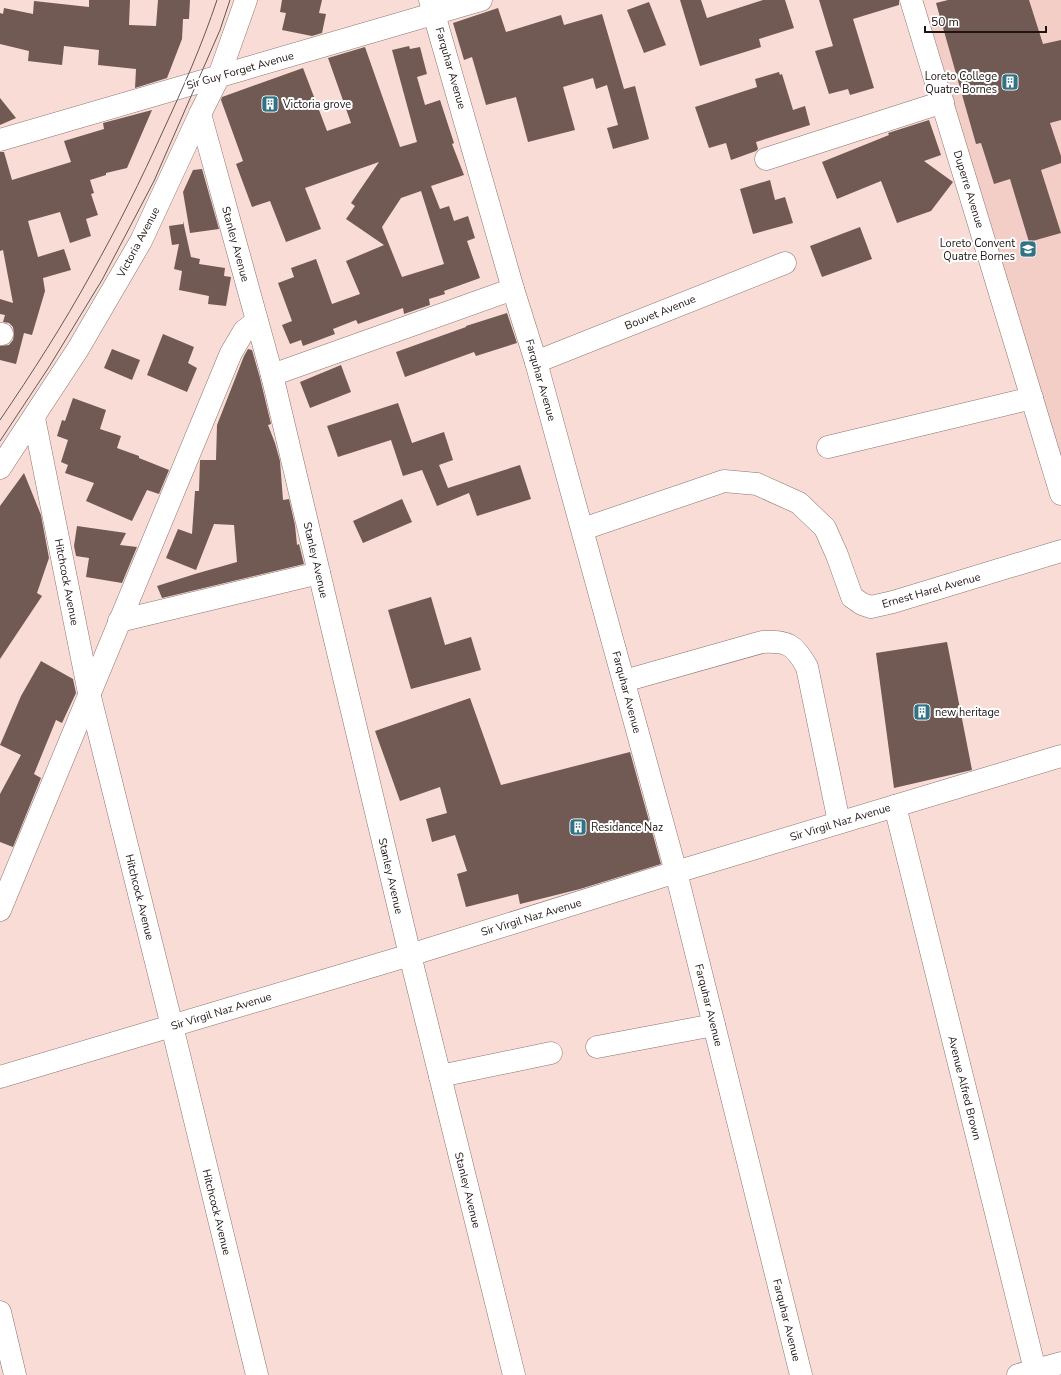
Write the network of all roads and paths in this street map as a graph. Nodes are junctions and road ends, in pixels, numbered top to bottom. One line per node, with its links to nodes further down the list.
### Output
1 (246, 0): 5 (street, Victoria Avenue)
2 (480, 0): 4 (street, Sir Guy Forget Avenue)
3 (910, 0): 6 (street, Duperre Avenue)
4 (433, 7): 5 (street, Sir Guy Forget Avenue); 11 (street, Farquhar Avenue)
5 (219, 76): 7 (street, Victoria Avenue); 8 (street, Sir Guy Forget Avenue)
6 (943, 102): 9 (street); 15 (street, Duperre Avenue)
7 (200, 114): 12 (street, Stanley Avenue); 16 (street, Victoria Avenue)
8 (0, 140)
9 (766, 159)
10 (785, 263): 13 (street, Bouvet Avenue)
11 (513, 289): 13 (street, Farquhar Avenue); 14 (street)
12 (257, 321): 14 (street, Stanley Avenue); 23 (street)
13 (536, 362): 20 (street, Farquhar Avenue)
14 (272, 375): 22 (street, Stanley Avenue)
15 (1032, 398): 17 (street); 19 (street, Duperre Avenue)
16 (34, 418): 18 (street, Victoria Avenue); 25 (street, Hitchcock Avenue)
17 (828, 447)
18 (0, 468)
19 (1061, 494)
20 (583, 530): 21 (street, Ernest Harel Avenue); 24 (street, Farquhar Avenue)
21 (1061, 551)
22 (319, 573): 23 (street); 31 (street, Stanley Avenue)
23 (119, 621): 25 (street)
24 (624, 681): 28 (street); 29 (street, Farquhar Avenue)
25 (89, 693): 30 (street); 33 (street, Hitchcock Avenue)
26 (1061, 756): 27 (street, Sir Virgil Naz Avenue)
27 (895, 806): 28 (street, Sir Virgil Naz Avenue); 40 (street, Avenue Alfred Brown)
28 (839, 822): 29 (street, Sir Virgil Naz Avenue)
29 (676, 872): 31 (street, Sir Virgil Naz Avenue); 32 (street, Farquhar Avenue)
30 (0, 910)
31 (410, 955): 33 (street, Sir Virgil Naz Avenue); 36 (street, Stanley Avenue)
32 (714, 1025): 34 (street); 44 (street, Farquhar Avenue)
33 (172, 1026): 37 (street, Sir Virgil Naz Avenue); 42 (street, Hitchcock Avenue)
34 (597, 1047)
35 (551, 1053): 36 (street)
36 (440, 1076): 43 (street, Stanley Avenue)
37 (0, 1077)
38 (0, 1312): 41 (street)
39 (1061, 1363): 40 (street)
40 (1027, 1373)
41 (15, 1375)
42 (257, 1375)
43 (514, 1375)
44 (801, 1375)

